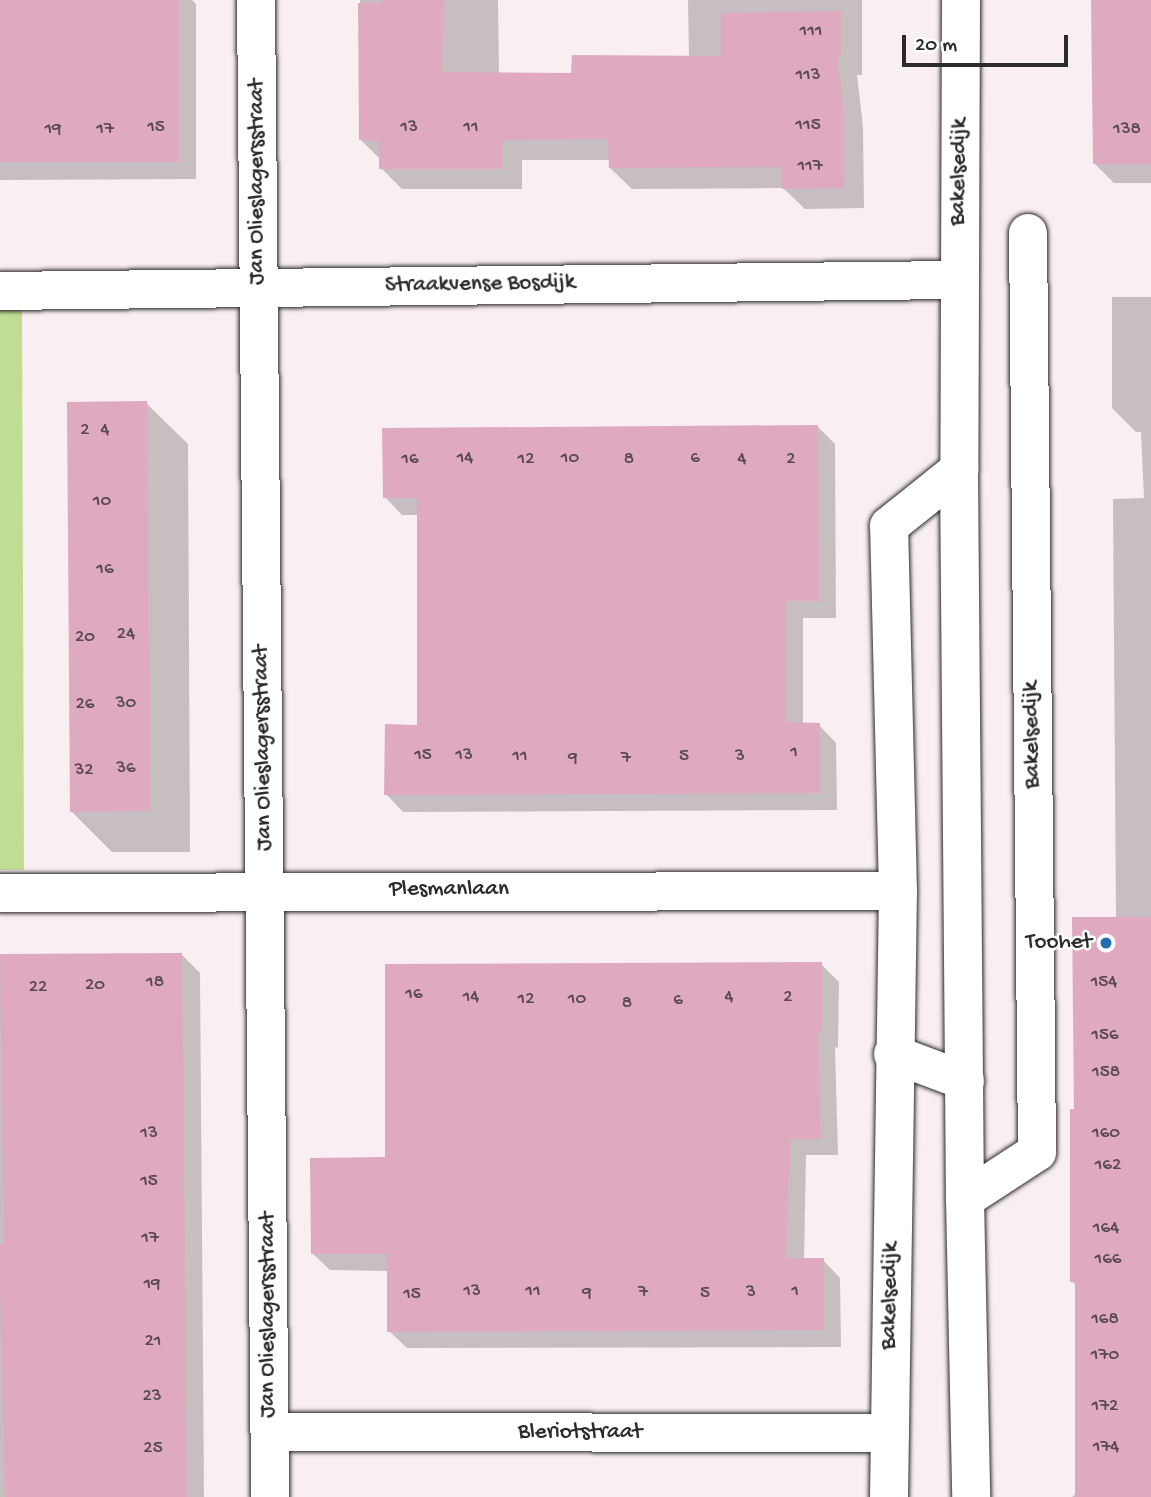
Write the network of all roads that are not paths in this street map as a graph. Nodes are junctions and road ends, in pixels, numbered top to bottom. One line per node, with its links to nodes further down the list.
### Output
1 (256, 0): 5 (street, Jan Olieslagersstraat)
2 (961, 0): 4 (street, Bakelsedijk)
3 (1028, 233): 13 (street, Bakelsedijk)
4 (959, 280): 5 (street, Straakvense Bosdijk); 7 (street, Bakelsedijk)
5 (258, 287): 6 (street, Straakvense Bosdijk); 8 (street, Jan Olieslagersstraat)
6 (0, 291)
7 (959, 470): 9 (street, Bakelsedijk); 12 (street, Bakelsedijk)
8 (266, 890): 9 (street, Plesmanlaan); 10 (street, Plesmanlaan); 14 (street, Jan Olieslagersstraat)
9 (898, 891): 11 (street, Bakelsedijk)
10 (0, 893)
11 (893, 1054): 12 (street); 15 (street, Bakelsedijk)
12 (965, 1081): 13 (street, Bakelsedijk)
13 (965, 1199): 18 (street, Bakelsedijk)
14 (270, 1432): 15 (street, Bleriotstraat); 16 (street, Jan Olieslagersstraat)
15 (890, 1433): 17 (street, Bakelsedijk)
16 (271, 1497)
17 (889, 1497)
18 (971, 1497)

